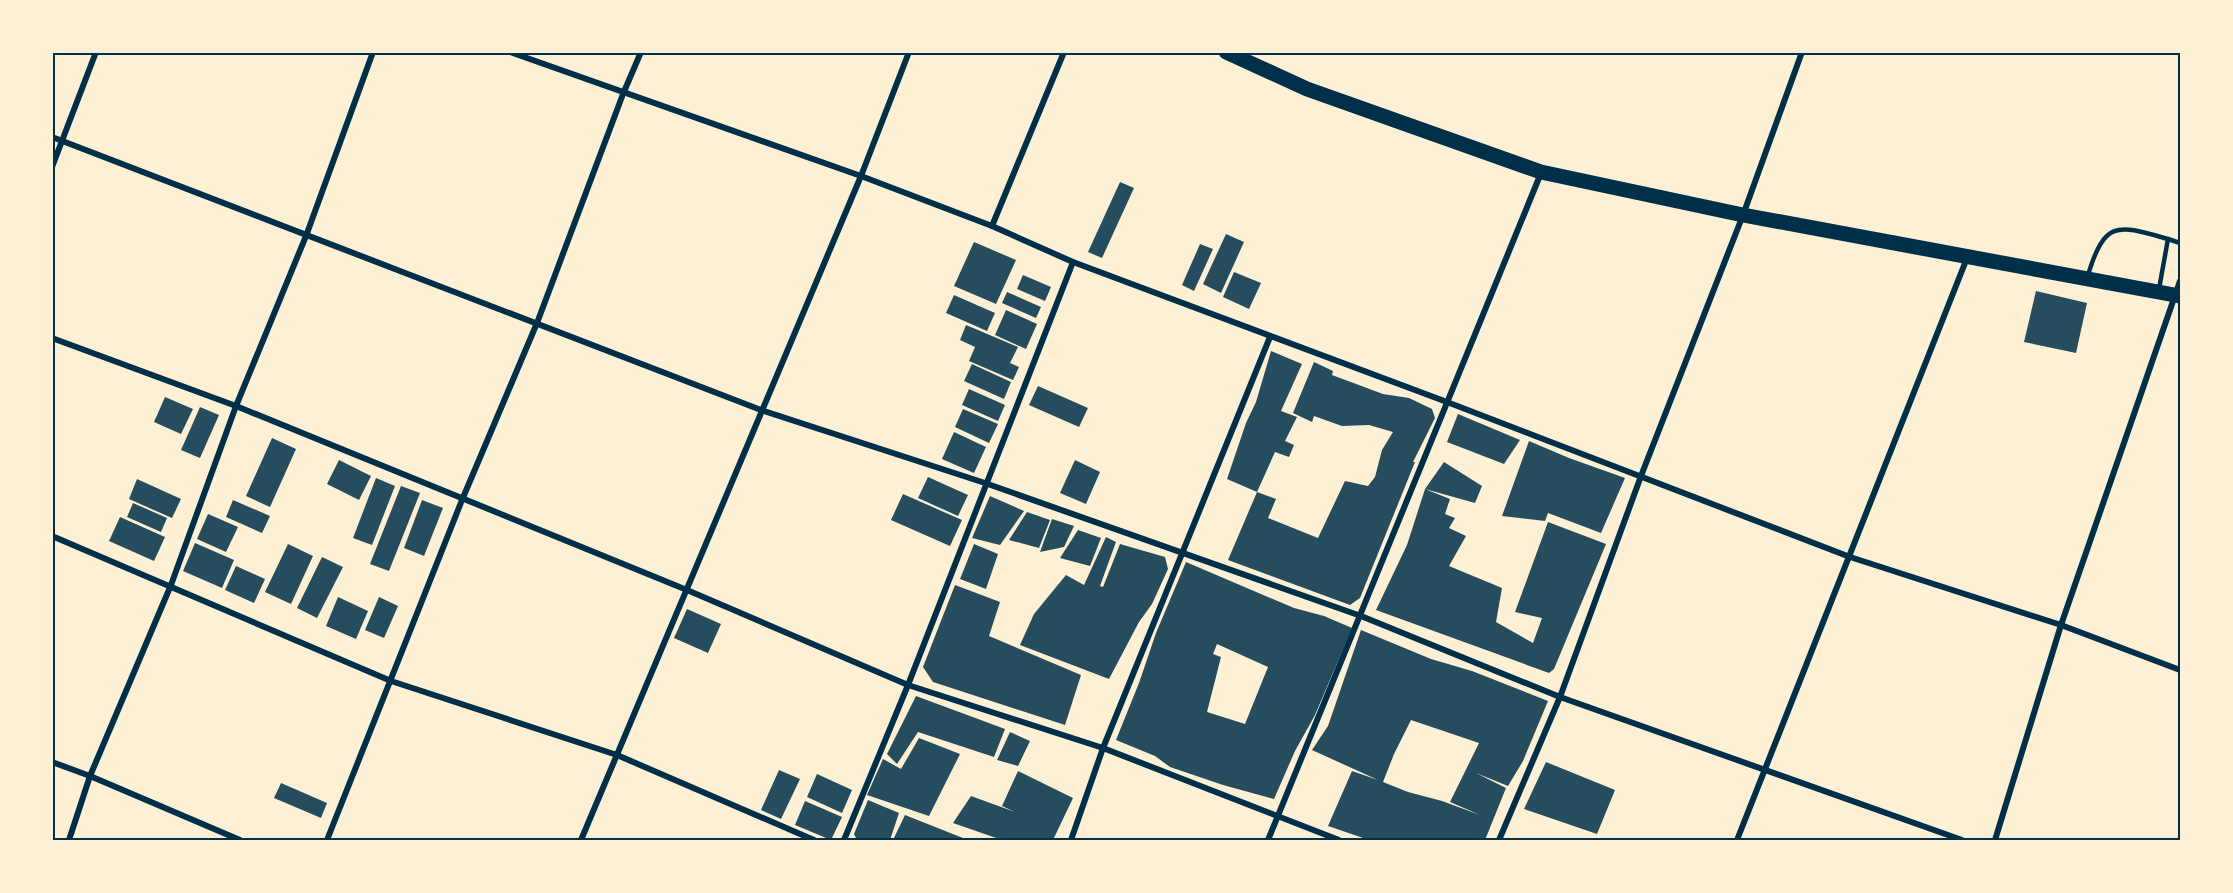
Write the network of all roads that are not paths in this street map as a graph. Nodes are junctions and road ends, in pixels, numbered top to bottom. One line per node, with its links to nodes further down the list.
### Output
1 (96, 52): 11 (street)
2 (373, 52): 17 (street)
3 (510, 52): 9 (street)
4 (641, 52): 9 (street)
5 (909, 52): 14 (street)
6 (1064, 52): 16 (street)
7 (1226, 52): 13 (highway)
8 (1802, 52): 15 (street)
9 (622, 94): 14 (street); 25 (street)
10 (52, 138): 11 (street)
11 (62, 141): 12 (street); 17 (street)
12 (52, 167)
13 (1541, 172): 15 (highway); 28 (street)
14 (861, 176): 16 (street); 30 (street)
15 (1743, 215): 20 (highway); 31 (street)
16 (992, 225): 21 (street)
17 (306, 236): 25 (street); 29 (street)
18 (2168, 239): 19 (lane); 22 (lane); 24 (lane)
19 (2181, 243)
20 (1968, 255): 22 (highway); 36 (street)
21 (1073, 262): 26 (street); 32 (street)
22 (2087, 278): 24 (highway)
23 (2179, 291): 24 (highway); 40 (street)
24 (2159, 292)
25 (537, 323): 30 (street); 33 (street)
26 (1270, 337): 28 (street); 35 (street)
27 (52, 338): 29 (street)
28 (1447, 402): 31 (street); 39 (street)
29 (236, 406): 33 (street); 37 (street)
30 (761, 410): 32 (street); 38 (street)
31 (1641, 476): 36 (street); 44 (street)
32 (985, 483): 35 (street); 43 (street)
33 (462, 500): 38 (street); 42 (street)
34 (52, 536): 37 (street)
35 (1182, 552): 39 (street); 45 (street)
36 (1850, 557): 40 (street); 48 (street)
37 (171, 585): 42 (street); 49 (street)
38 (687, 590): 43 (street); 46 (street)
39 (1361, 616): 44 (street); 50 (street)
40 (2061, 625): 41 (street); 63 (street)
41 (2181, 670)
42 (391, 681): 46 (street); 53 (street)
43 (908, 685): 45 (street); 56 (street)
44 (1560, 697): 48 (street); 60 (street)
45 (1103, 748): 50 (street); 57 (street)
46 (617, 755): 54 (street); 55 (street)
47 (52, 762): 49 (street)
48 (1764, 771): 61 (street); 62 (street)
49 (90, 776): 51 (street); 52 (street)
50 (1278, 817): 58 (street); 59 (street)
51 (69, 840)
52 (240, 840)
53 (327, 840)
54 (581, 840)
55 (814, 840)
56 (844, 840)
57 (1071, 840)
58 (1268, 840)
59 (1339, 840)
60 (1500, 840)
61 (1737, 840)
62 (1962, 840)
63 (1995, 840)

